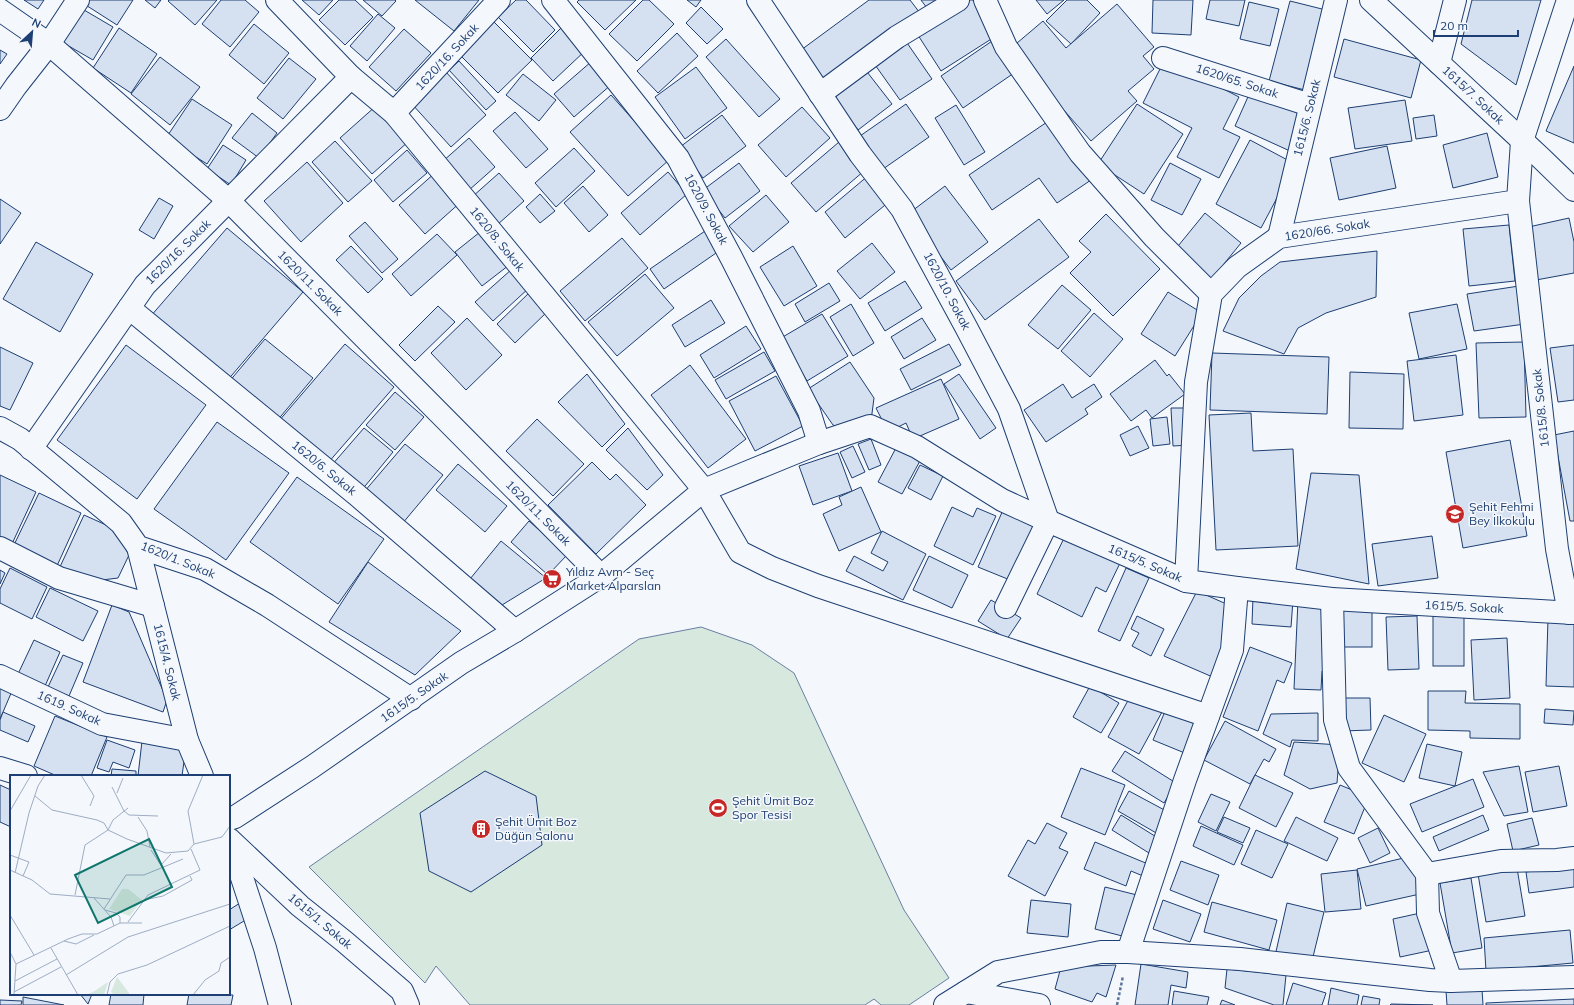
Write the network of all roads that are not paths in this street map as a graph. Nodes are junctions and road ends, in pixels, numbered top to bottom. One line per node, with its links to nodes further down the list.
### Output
1 (78, 0): 13 (street)
2 (277, 0): 16 (street, 1620/8. Sokak)
3 (500, 0): 20 (street, 1620/16. Sokak)
4 (553, 0): 29 (street, 1620/9. Sokak)
5 (758, 0): 17 (street, 1620/10. Sokak)
6 (958, 0): 17 (street)
7 (985, 0): 26 (street)
8 (1336, 0): 18 (street, 1615/6. Sokak)
9 (1371, 0): 15 (street, 1615/7. Sokak)
10 (1455, 0): 15 (street)
11 (1568, 0): 21 (street)
12 (0, 10): 13 (street, 1620/11. Sokak)
13 (49, 44): 19 (street); 23 (street, 1620/11. Sokak)
14 (1163, 58): 18 (street, 1620/65. Sokak)
15 (1439, 63): 21 (street, 1615/7. Sokak)
16 (351, 77): 20 (street, 1620/8. Sokak); 23 (street, 1620/16. Sokak)
17 (820, 94): 32 (street, 1620/10. Sokak)
18 (1310, 105): 25 (street, 1615/6. Sokak)
19 (0, 109)
20 (394, 113): 31 (street, 1620/8. Sokak)
21 (1522, 140): 22 (street, 1615/7. Sokak); 24 (street)
22 (1574, 190)
23 (229, 201): 27 (street, 1620/16. Sokak); 36 (street, 1620/11. Sokak)
24 (1518, 201): 25 (street, 1620/66. Sokak); 33 (street, 1615/8. Sokak)
25 (1279, 237): 26 (street, 1620/66. Sokak)
26 (1211, 294): 37 (street)
27 (129, 308): 30 (street, 1620/16. Sokak); 43 (street, 1620/6. Sokak)
28 (0, 428): 30 (street, 1620/1. Sokak)
29 (819, 443): 31 (street, 1615/5. Sokak); 32 (street, 1615/5. Sokak)
30 (31, 448): 34 (street, 1620/1. Sokak)
31 (704, 490): 36 (street, 1615/5. Sokak); 46 (street, 1620/8. Sokak)
32 (1048, 521): 37 (street, 1615/5. Sokak); 41 (street)
33 (1566, 546): 42 (street, 1615/8. Sokak)
34 (138, 547): 40 (street, 1615/4. Sokak); 45 (street, 1620/1. Sokak)
35 (0, 548): 40 (street)
36 (601, 576): 43 (street, 1615/5. Sokak)
37 (1186, 580): 38 (street, 1615/5. Sokak)
38 (1237, 588): 39 (street, 1615/5. Sokak); 46 (street)
39 (1332, 599): 42 (street, 1615/5. Sokak); 55 (street)
40 (153, 606): 47 (street, 1615/4. Sokak)
41 (1006, 607)
42 (1572, 613)
43 (515, 631): 45 (street, 1615/5. Sokak)
44 (0, 676): 47 (street, 1619. Sokak)
45 (411, 699): 51 (street, 1615/5. Sokak)
46 (1208, 716): 56 (street)
47 (187, 740): 50 (street, 1615/4. Sokak)
48 (0, 768): 49 (street)
49 (23, 775)
50 (202, 775)
51 (230, 818)
52 (230, 840): 61 (street, 1615/1. Sokak)
53 (230, 842): 60 (street)
54 (1574, 858): 55 (street)
55 (1427, 874): 58 (street)
56 (1128, 952): 58 (street); 59 (street)
57 (1574, 977): 58 (street)
58 (1451, 981)
59 (966, 992): 62 (street); 63 (street)
60 (280, 1005)
61 (408, 1005)
62 (945, 1005)
63 (1040, 1005)

